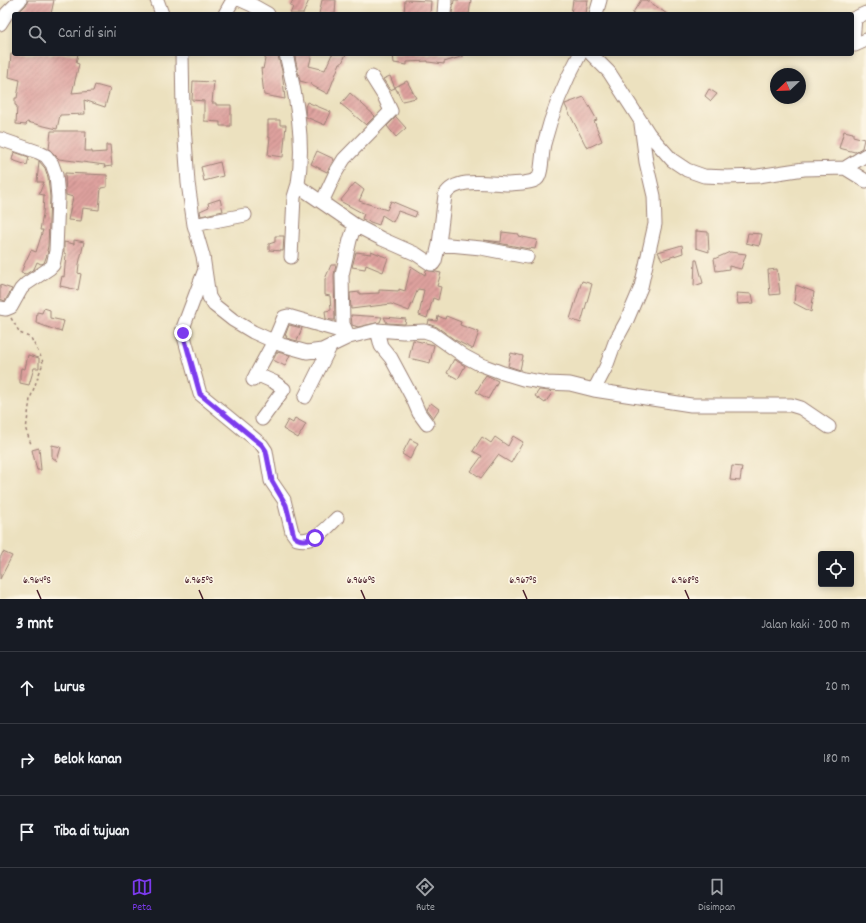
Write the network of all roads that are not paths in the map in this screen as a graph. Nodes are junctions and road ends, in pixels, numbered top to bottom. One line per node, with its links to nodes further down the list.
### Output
1 (157, 0): 8 (street)
2 (233, 0): 9 (street)
3 (241, 0): 10 (street)
4 (444, 0): 11 (street)
5 (600, 0): 12 (street)
6 (17, 3): 7 (street); 14 (street)
7 (0, 11)
8 (161, 12)
9 (226, 12)
10 (264, 12)
11 (444, 12)
12 (597, 12)
13 (866, 13): 15 (street)
14 (0, 24)
15 (854, 26)
16 (866, 40): 17 (street)
17 (854, 44)
18 (182, 56): 32 (street)
19 (286, 56): 28 (street)
20 (579, 56): 33 (street)
21 (593, 56): 23 (street)
22 (372, 77): 29 (street)
23 (641, 124): 26 (street); 42 (street)
24 (0, 139): 37 (street)
25 (866, 155): 26 (street)
26 (845, 168): 27 (street)
27 (866, 181)
28 (298, 184): 29 (street); 34 (street)
29 (322, 202): 31 (street)
30 (245, 215): 32 (street)
31 (355, 225): 33 (street); 39 (street)
32 (194, 226): 36 (street)
33 (439, 244): 35 (street)
34 (291, 257)
35 (527, 257)
36 (205, 270): 40 (street); 47 (street)
37 (3, 308)
38 (377, 330): 39 (street); 42 (street); 45 (street)
39 (348, 335): 40 (street); 41 (street)
40 (274, 341): 41 (street); 44 (street)
41 (330, 347): 43 (street)
42 (594, 390): 46 (street)
43 (305, 397)
44 (262, 419)
45 (427, 424)
46 (829, 427)
47 (337, 518)

